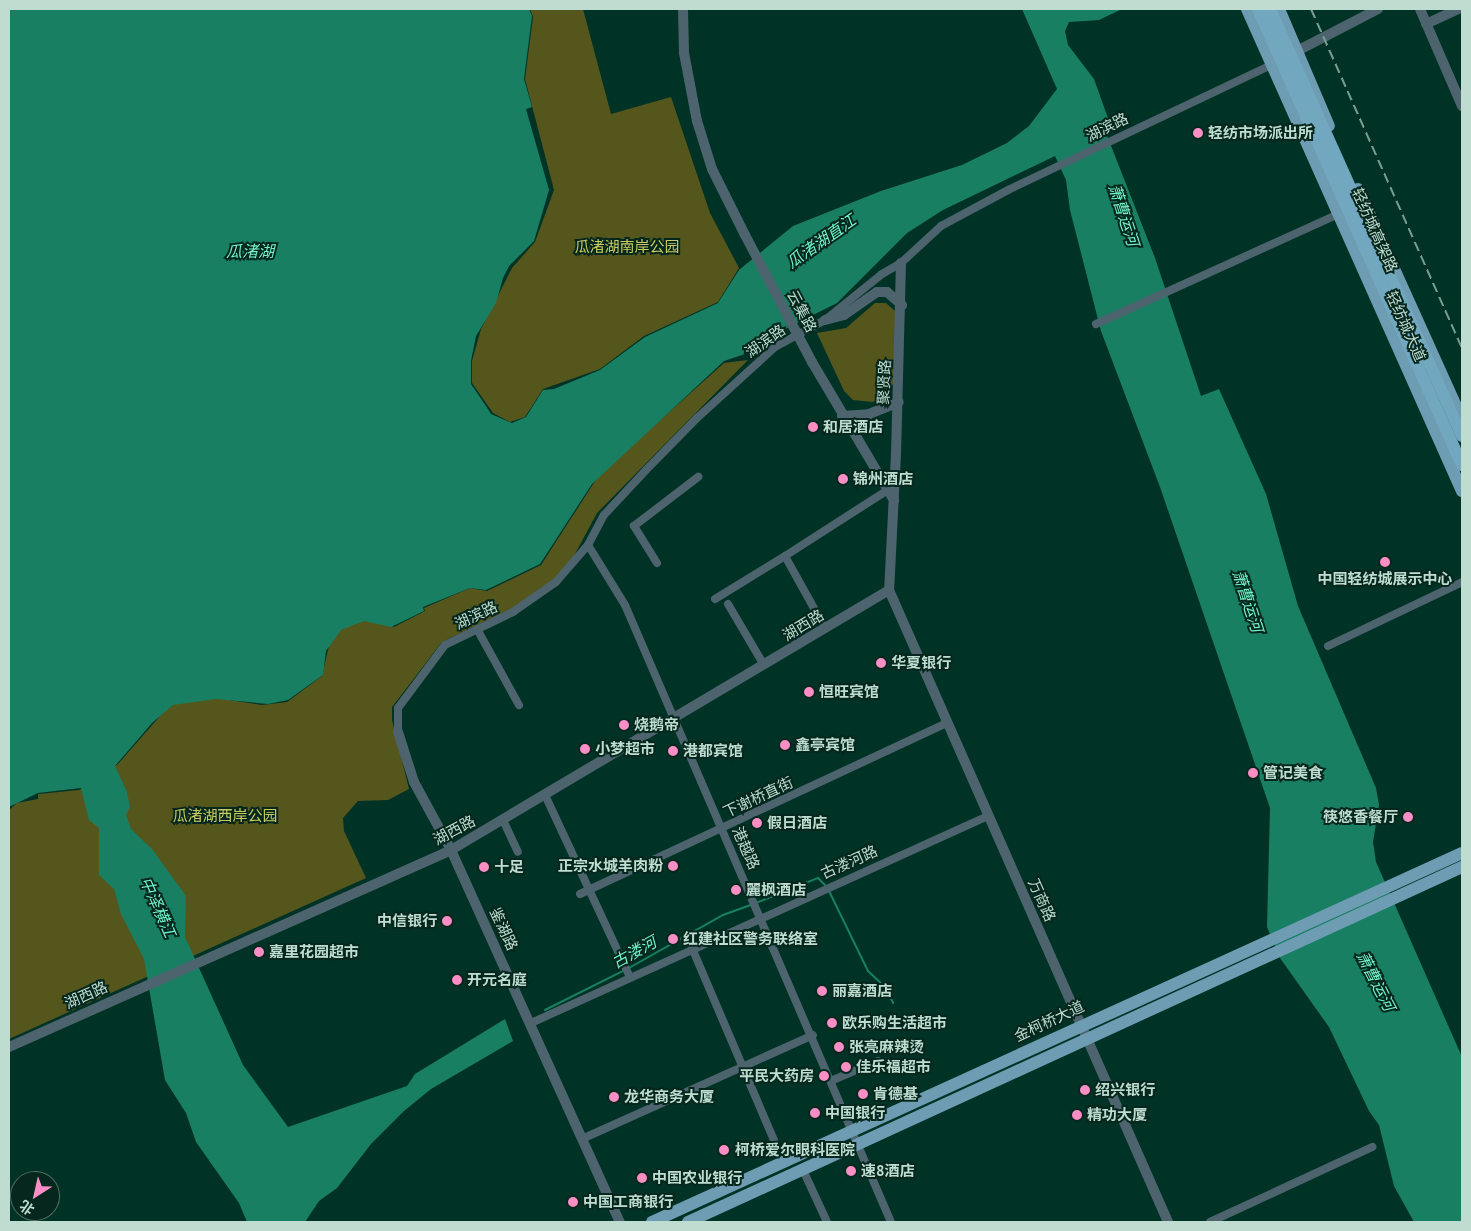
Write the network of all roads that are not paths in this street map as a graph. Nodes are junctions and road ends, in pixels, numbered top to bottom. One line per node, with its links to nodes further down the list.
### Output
1 (683, 9): 19 (street, 云集路, bridge)
2 (1246, 9): 11 (main road, 轻纺城大道)
3 (1258, 9): 22 (highway, 轻纺城高架路, bridge)
4 (1270, 9): 21 (highway, 轻纺城高架路, bridge)
5 (1279, 9): 10 (main road, 轻纺城大道)
6 (1378, 9): 10 (street)
7 (1420, 9): 9 (street)
8 (1458, 9): 9 (street)
9 (1426, 24): 12 (street)
10 (1297, 51): 11 (street, 湖滨路); 20 (main road, 轻纺城大道)
11 (1270, 66): 13 (main road, 轻纺城大道); 14 (street, 湖滨路)
12 (1462, 106)
13 (1338, 214): 17 (street); 25 (main road, 轻纺城大道)
14 (901, 263): 15 (street, 聚贤路); 16 (street, 湖滨路)
15 (902, 305): 16 (street); 18 (street, 聚贤路)
16 (825, 320): 27 (street, 湖滨路)
17 (1096, 324)
18 (898, 402): 19 (street); 26 (street, 聚贤路)
19 (842, 416): 24 (street, 云集路)
20 (1462, 419)
21 (1462, 436)
22 (1462, 465)
23 (698, 477): 29 (street)
24 (888, 490): 26 (street, 云集路); 28 (street)
25 (1462, 491)
26 (895, 501): 31 (street)
27 (588, 545): 35 (street, 湖滨路); 39 (street, 港越路)
28 (785, 556): 32 (street); 34 (street)
29 (657, 563)
30 (1462, 582): 36 (street)
31 (889, 590): 34 (street, 湖西路); 40 (street, 万商路)
32 (715, 599)
33 (728, 604): 37 (street)
34 (825, 628): 37 (street, 湖西路)
35 (477, 629): 38 (street); 41 (street, 湖滨路)
36 (1328, 646)
37 (764, 665): 39 (street, 湖西路)
38 (519, 705)
39 (674, 720): 42 (street, 湖西路); 45 (street, 港越路)
40 (947, 723): 43 (street, 万商路); 45 (street, 下谢桥直街)
41 (398, 732): 46 (street, 鉴湖路)
42 (545, 795): 44 (street, 湖西路); 51 (street)
43 (988, 816): 53 (street, 古溇河路); 57 (street, 万商路)
44 (503, 820): 46 (street, 湖西路); 47 (street)
45 (722, 829): 51 (street, 下谢桥直街); 53 (street, 港越路)
46 (451, 850): 56 (street, 鉴湖路); 60 (street, 湖西路)
47 (518, 852)
48 (1462, 853): 50 (main road, 金柯桥大道)
49 (1462, 867): 50 (main road, 金柯桥大道)
50 (1419, 880): 57 (main road, 金柯桥大道); 59 (main road, 金柯桥大道)
51 (590, 890): 52 (street, 下谢桥直街); 55 (street)
52 (580, 894)
53 (761, 916): 54 (street, 古溇河路); 58 (street, 港越路)
54 (692, 948): 55 (street, 古溇河路); 62 (street)
55 (628, 972): 56 (street, 古溇河路)
56 (531, 1023): 65 (street, 鉴湖路)
57 (1081, 1025): 59 (street, 万商路); 64 (main road, 金柯桥大道)
58 (813, 1035): 62 (street); 63 (street, 港越路)
59 (1086, 1038): 66 (main road, 金柯桥大道); 75 (street, 万商路)
60 (9, 1047)
61 (878, 1061): 63 (street)
62 (744, 1069): 65 (street); 68 (street)
63 (833, 1080): 64 (street, 港越路)
64 (853, 1128): 66 (street, 港越路); 68 (main road, 金柯桥大道)
65 (584, 1138): 70 (street, 鉴湖路)
66 (860, 1145): 69 (main road, 金柯桥大道); 74 (street, 港越路)
67 (1372, 1147): 76 (street)
68 (783, 1161): 71 (main road, 金柯桥大道)
69 (803, 1170): 72 (main road, 金柯桥大道); 73 (street)
70 (620, 1222)
71 (652, 1222)
72 (688, 1222)
73 (827, 1222)
74 (891, 1222)
75 (1168, 1222)
76 (1210, 1222)

